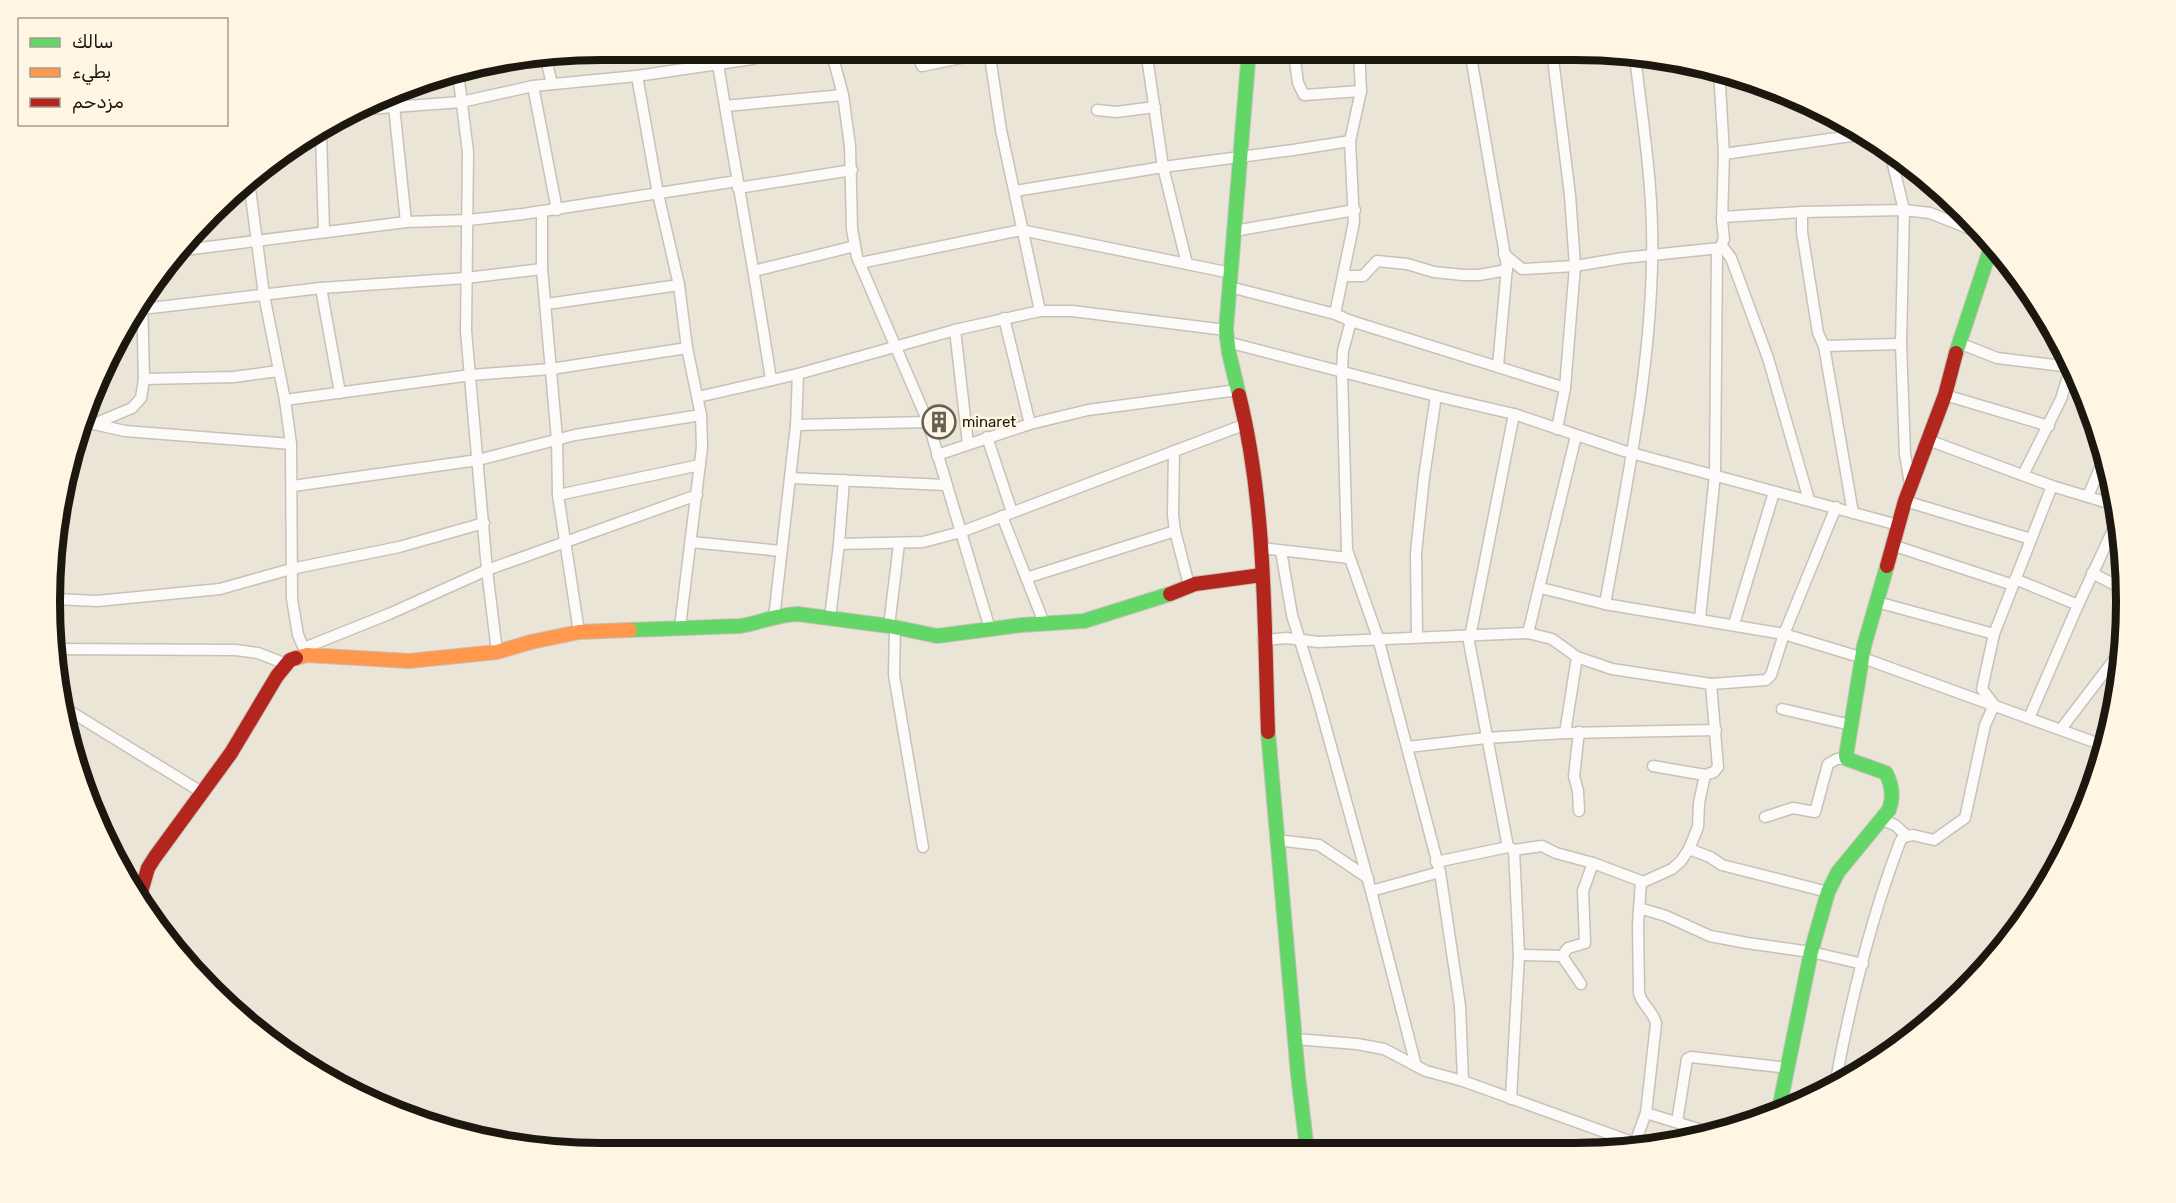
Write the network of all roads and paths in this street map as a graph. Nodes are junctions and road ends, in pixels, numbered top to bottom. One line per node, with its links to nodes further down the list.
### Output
1 (731, 60): 13 (street)
2 (834, 60): 21 (street)
3 (919, 60): 4 (street)
4 (949, 60)
5 (990, 60): 38 (street)
6 (1148, 60): 25 (street)
7 (1248, 60): 32 (street)
8 (1359, 60): 20 (street)
9 (1472, 60): 57 (street)
10 (1553, 60): 61 (street)
11 (1295, 61): 20 (street)
12 (547, 63): 18 (street)
13 (718, 64): 15 (street); 24 (street)
14 (1636, 64): 58 (street)
15 (637, 76): 18 (street); 39 (street)
16 (459, 79): 22 (street)
17 (1720, 79): 31 (street)
18 (552, 84): 19 (street)
19 (533, 86): 22 (street); 40 (street)
20 (1361, 91): 30 (street)
21 (843, 95): 24 (street); 35 (street)
22 (461, 102): 23 (street); 46 (street)
23 (394, 106): 26 (street); 47 (street)
24 (725, 106): 36 (street)
25 (1155, 107): 27 (street); 34 (street)
26 (380, 108)
27 (1097, 110)
28 (1850, 136): 31 (street)
29 (321, 139): 51 (street)
30 (1350, 141): 32 (street); 41 (street)
31 (1724, 154): 45 (street)
32 (1239, 157): 34 (street); 50 (street)
33 (1893, 164): 42 (street)
34 (1163, 166): 38 (street); 60 (street)
35 (852, 170): 36 (street); 53 (street)
36 (737, 184): 39 (street); 64 (street)
37 (250, 189): 52 (street)
38 (1015, 191): 49 (street)
39 (658, 194): 40 (street); 68 (street)
40 (557, 210): 43 (street)
41 (1355, 210): 50 (street); 65 (street)
42 (1904, 210): 44 (street); 48 (street); 81 (street)
43 (542, 211): 46 (street); 62 (street)
44 (1802, 212): 45 (street); 82 (street)
45 (1722, 217): 54 (street)
46 (468, 220): 47 (street); 66 (street)
47 (406, 222): 51 (street)
48 (1965, 227)
49 (1021, 230): 59 (street); 60 (street); 73 (street)
50 (1234, 231): 67 (street)
51 (324, 232): 52 (street)
52 (258, 241): 55 (street); 70 (street)
53 (855, 246): 59 (street); 64 (street)
54 (1719, 248): 58 (street); 123 (street); 135 (street)
55 (190, 249)
56 (1989, 253): 80 (street)
57 (1504, 254): 61 (street); 63 (street)
58 (1652, 256): 61 (street); 118 (street)
59 (860, 263): 83 (street)
60 (1187, 264): 67 (street)
61 (1575, 266): 95 (street)
62 (542, 269): 66 (street); 71 (street)
63 (1507, 270): 65 (street); 86 (street)
64 (754, 271): 94 (street)
65 (1344, 276): 74 (street)
66 (466, 278): 69 (street); 91 (street)
67 (1231, 280): 74 (street); 79 (street)
68 (679, 285): 71 (street); 84 (street)
69 (321, 288): 70 (street); 97 (street)
70 (264, 295): 72 (street); 88 (street)
71 (547, 304): 87 (street)
72 (147, 307)
73 (1040, 311): 75 (street); 79 (street)
74 (1335, 314): 77 (street)
75 (1004, 318): 78 (street); 106 (street)
76 (140, 320): 93 (street)
77 (1352, 321): 86 (street); 89 (street)
78 (954, 330): 83 (street); 116 (street)
79 (1227, 336): 89 (street); 96 (street)
80 (1959, 343): 85 (street); 98 (street)
81 (1901, 344): 82 (street); 127 (street)
82 (1824, 346): 139 (street)
83 (896, 347): 90 (street); 104 (street)
84 (687, 348): 87 (street); 100 (street)
85 (2061, 364)
86 (1498, 366): 95 (street)
87 (551, 369): 91 (street); 113 (street)
88 (278, 371): 93 (street); 101 (street)
89 (1342, 372): 99 (street); 155 (street)
90 (798, 374): 94 (street); 108 (street)
91 (471, 375): 97 (street); 120 (street)
92 (2067, 378): 109 (street)
93 (144, 379): 105 (street)
94 (771, 380): 100 (street)
95 (1565, 388): 110 (street)
96 (1238, 390): 106 (street); 107 (street)
97 (340, 393): 101 (street)
98 (1945, 395): 109 (street); 114 (street)
99 (1436, 396): 102 (street); 182 (street)
100 (698, 397): 103 (street)
101 (285, 400): 115 (street)
102 (1514, 414): 110 (street); 179 (street)
103 (701, 415): 113 (street); 121 (street)
104 (928, 422): 108 (street); 119 (street)
105 (90, 423): 115 (street)
106 (1029, 424): 112 (street)
107 (1246, 424): 117 (street); 152 (street)
108 (796, 425): 125 (street)
109 (2049, 426): 124 (street)
110 (1557, 429): 111 (street)
111 (1576, 436): 118 (street); 164 (street)
112 (987, 437): 116 (street); 140 (street)
113 (557, 439): 120 (street); 132 (street)
114 (1928, 440): 124 (street); 127 (street)
115 (291, 444): 129 (street)
116 (968, 444): 119 (street)
117 (1174, 451): 140 (street); 143 (street)
118 (1633, 453): 123 (street); 167 (street)
119 (937, 455): 128 (street)
120 (478, 460): 129 (street); 141 (street)
121 (700, 465): 132 (street); 133 (street)
122 (2100, 469): 134 (street)
123 (1715, 475): 131 (street); 171 (street)
124 (2023, 476): 130 (street)
125 (790, 478): 126 (street); 153 (street)
126 (844, 480): 128 (street); 149 (street)
127 (1910, 484): 136 (street)
128 (946, 485): 144 (street)
129 (292, 486): 156 (street)
130 (2052, 486): 134 (street); 146 (street)
131 (1774, 492): 135 (street); 173 (street)
132 (558, 495): 147 (street)
133 (696, 495): 147 (street); 148 (street)
134 (2088, 496): 137 (street)
135 (1809, 500): 138 (street)
136 (1905, 501): 142 (street); 146 (street)
137 (2107, 502)
138 (1836, 507): 139 (street); 180 (street)
139 (1853, 513): 142 (street)
140 (1007, 514): 144 (street); 160 (street)
141 (484, 523): 156 (street); 157 (street)
142 (1898, 525): 151 (street)
143 (1175, 531): 160 (street); 162 (street)
144 (961, 532): 150 (street); 176 (street)
145 (2111, 533): 158 (street)
146 (2031, 539): 161 (street)
147 (566, 542): 157 (street); 177 (street)
148 (692, 542): 153 (street); 174 (street)
149 (839, 544): 150 (street); 170 (street)
150 (898, 544): 175 (street)
151 (1892, 545): 161 (street); 166 (street)
152 (1261, 548): 154 (street); 159 (street)
153 (781, 550): 169 (street)
154 (1281, 552): 155 (street); 185 (street)
155 (1349, 558): 183 (street)
156 (291, 569): 165 (street); 187 (street)
157 (487, 570): 187 (street); 188 (street)
158 (2092, 573): 163 (street); 168 (street)
159 (1262, 575): 162 (street); 184 (street)
160 (1026, 578): 172 (street)
161 (2014, 582): 168 (street); 181 (street)
162 (1189, 585): 172 (street)
163 (2116, 586)
164 (1541, 588): 167 (street); 178 (street)
165 (60, 599)
166 (1877, 602): 181 (street); 190 (street)
167 (1605, 604): 171 (street)
168 (2078, 605): 197 (street)
169 (774, 618): 170 (street); 174 (street)
170 (830, 618): 175 (street)
171 (1700, 618): 173 (street)
172 (1044, 623): 176 (street)
173 (1734, 624): 180 (street)
174 (680, 627): 177 (street)
175 (892, 627): 176 (street); 215 (street)
176 (990, 629)
177 (579, 632): 188 (street)
178 (1528, 633): 179 (street); 189 (street)
179 (1470, 634): 182 (street); 203 (street)
180 (1784, 634): 190 (street); 193 (street)
181 (1994, 634): 194 (street)
182 (1417, 636): 183 (street)
183 (1378, 638): 185 (street); 205 (street)
184 (1263, 640): 185 (street); 214 (street)
185 (1300, 641): 220 (street)
186 (62, 649): 192 (street)
187 (306, 652): 188 (street); 192 (street)
188 (497, 652)
189 (1576, 657): 193 (street); 202 (street)
190 (1863, 658): 194 (street); 198 (street)
191 (2112, 662): 199 (street)
192 (286, 664): 209 (street)
193 (1711, 684): 200 (street)
194 (1994, 705): 197 (street); 213 (street)
195 (1782, 709): 198 (street)
196 (71, 712): 209 (street)
197 (2029, 718): 199 (street)
198 (1851, 724): 206 (street)
199 (2061, 729): 204 (street)
200 (1716, 730): 201 (street); 208 (street)
201 (1579, 732): 202 (street); 210 (street)
202 (1565, 733): 203 (street)
203 (1486, 738): 205 (street); 216 (street)
204 (2098, 743)
205 (1408, 747): 219 (street)
206 (1847, 759): 211 (street); 212 (street)
207 (1653, 766): 208 (street)
208 (1705, 775): 217 (street)
209 (203, 793): 222 (street)
210 (1579, 811)
211 (1765, 817)
212 (1882, 820): 213 (street); 224 (street)
213 (1907, 836): 229 (street)
214 (1276, 840): 220 (street); 231 (street)
215 (923, 847)
216 (1511, 849): 218 (street); 219 (street); 227 (street)
217 (1689, 849): 221 (street); 224 (street)
218 (1593, 863): 221 (street); 228 (street)
219 (1438, 867): 223 (street); 235 (street)
220 (1368, 878): 223 (street)
221 (1642, 882): 225 (street)
222 (142, 888)
223 (1371, 891): 232 (street)
224 (1828, 892): 226 (street)
225 (1639, 908): 226 (street); 238 (street)
226 (1811, 952): 229 (street); 233 (street)
227 (1519, 955): 228 (street); 236 (street)
228 (1563, 956): 230 (street)
229 (1863, 963): 234 (street)
230 (1581, 984)
231 (1295, 1039): 232 (street); 243 (street)
232 (1416, 1066): 235 (street)
233 (1788, 1068): 237 (street); 239 (street)
234 (1837, 1074)
235 (1463, 1081): 236 (street)
236 (1511, 1099): 242 (street)
237 (1779, 1103)
238 (1646, 1113): 239 (street); 241 (street)
239 (1677, 1122): 240 (street)
240 (1698, 1129)
241 (1636, 1139)
242 (1627, 1140)
243 (1306, 1143)

